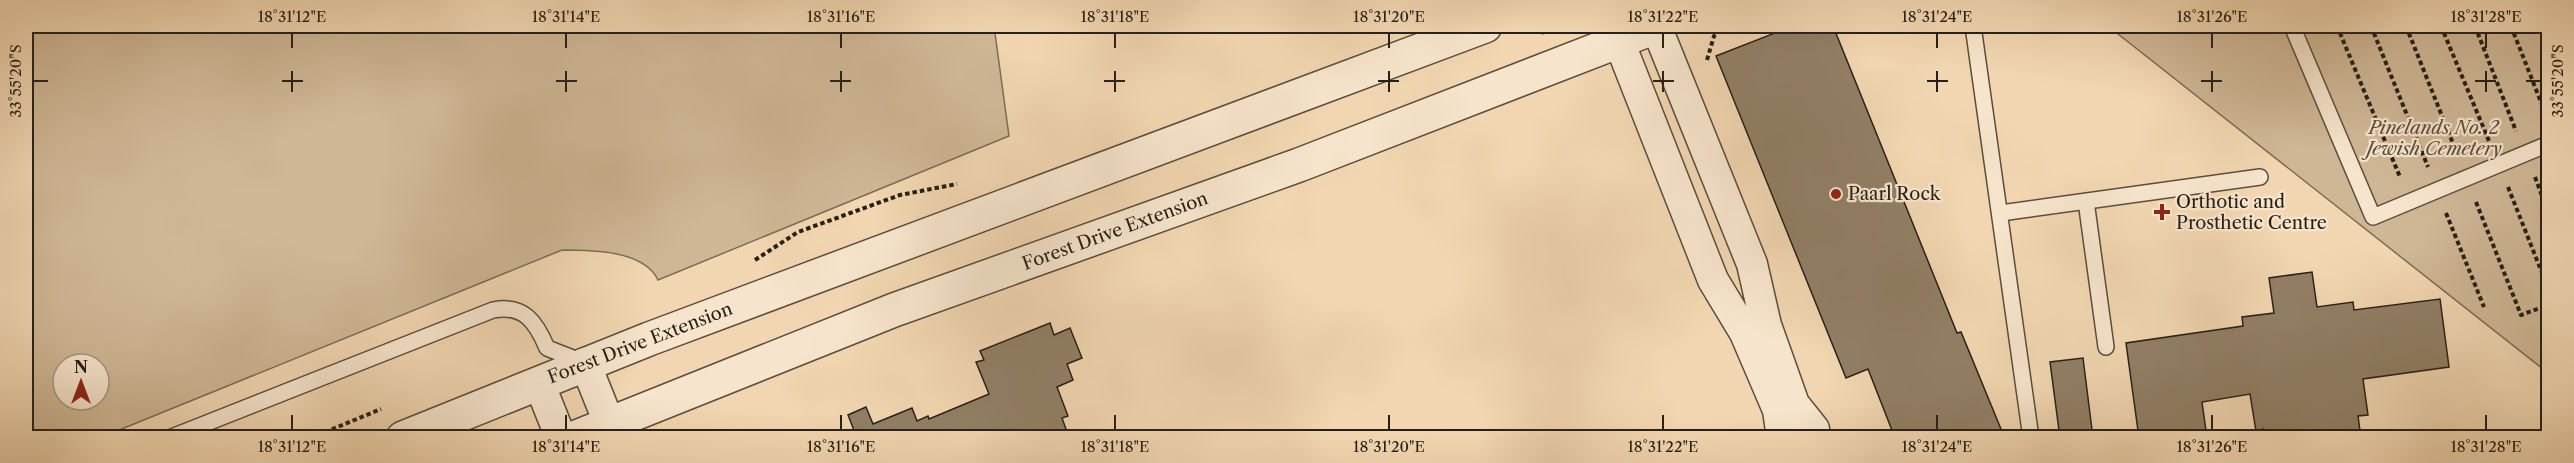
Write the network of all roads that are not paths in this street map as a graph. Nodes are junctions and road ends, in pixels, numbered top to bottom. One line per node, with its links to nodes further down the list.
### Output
1 (1485, 26): 12 (street, Forest Drive Extension)
2 (1656, 26): 5 (street, Forest Drive Extension); 15 (street)
3 (1973, 26): 9 (lane)
4 (2292, 26): 6 (lane)
5 (1616, 33): 14 (street, Forest Drive Extension); 20 (street)
6 (2548, 144)
7 (2260, 177): 8 (lane)
8 (2086, 201): 9 (lane); 10 (lane)
9 (2001, 213): 21 (lane)
10 (2106, 346)
11 (547, 348): 12 (lane); 13 (lane); 16 (lane)
12 (585, 363): 13 (street, Forest Drive Extension); 14 (street)
13 (538, 383): 17 (street, Forest Drive Extension); 18 (street)
14 (612, 430): 19 (street, Forest Drive Extension)
15 (1810, 435)
16 (169, 438)
17 (403, 438)
18 (561, 438)
19 (574, 438)
20 (1782, 438)
21 (2031, 438)

